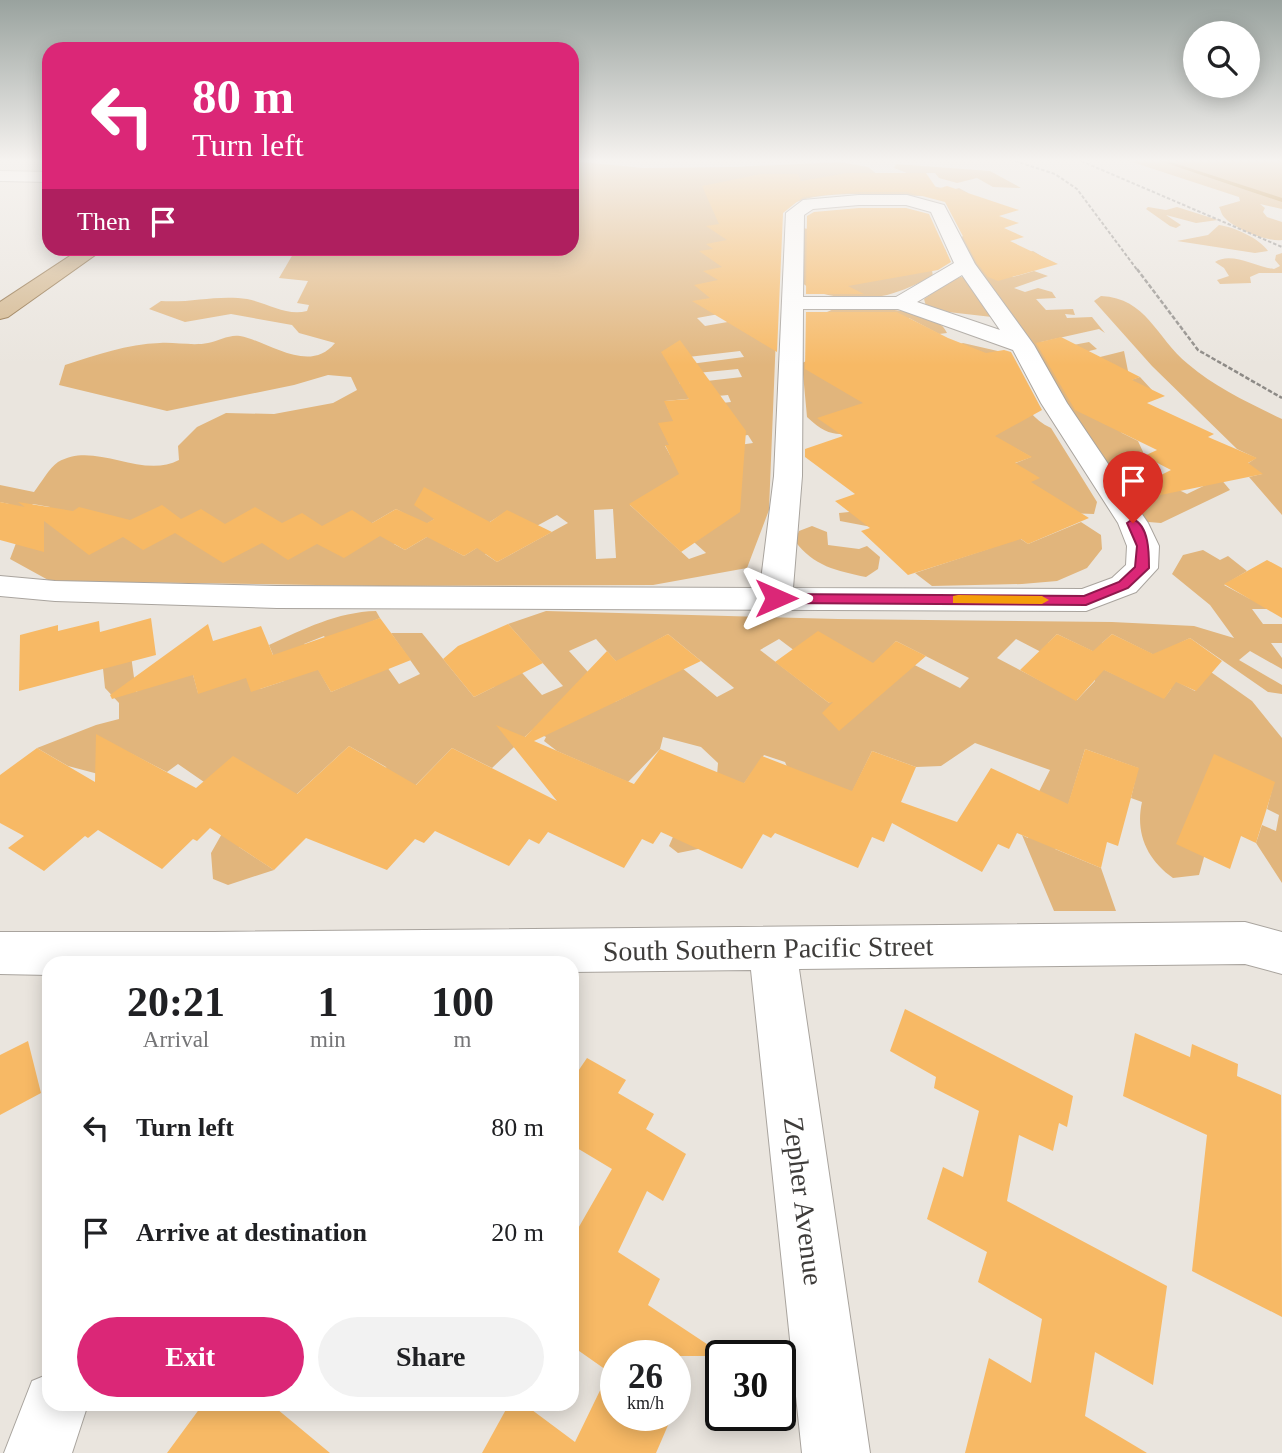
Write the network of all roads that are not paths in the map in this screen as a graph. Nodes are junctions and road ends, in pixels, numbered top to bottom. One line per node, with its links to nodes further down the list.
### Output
1 (794, 229): 5 (street)
2 (948, 229): 4 (street)
3 (84, 256): 7 (main road)
4 (965, 265): 6 (street); 8 (street)
5 (791, 303): 6 (street); 10 (street)
6 (900, 303): 8 (street)
7 (0, 312)
8 (1022, 345): 10 (street)
9 (0, 586): 10 (street)
10 (776, 598)
11 (772, 948): 13 (street, South Southern Pacific Street); 15 (street, South Southern Pacific Street); 18 (street, Zepher Avenue)
12 (0, 953): 14 (street, South Southern Pacific Street)
13 (1282, 953)
14 (127, 956)
15 (324, 956)
16 (53, 1411): 17 (street)
17 (38, 1453)
18 (836, 1453)

